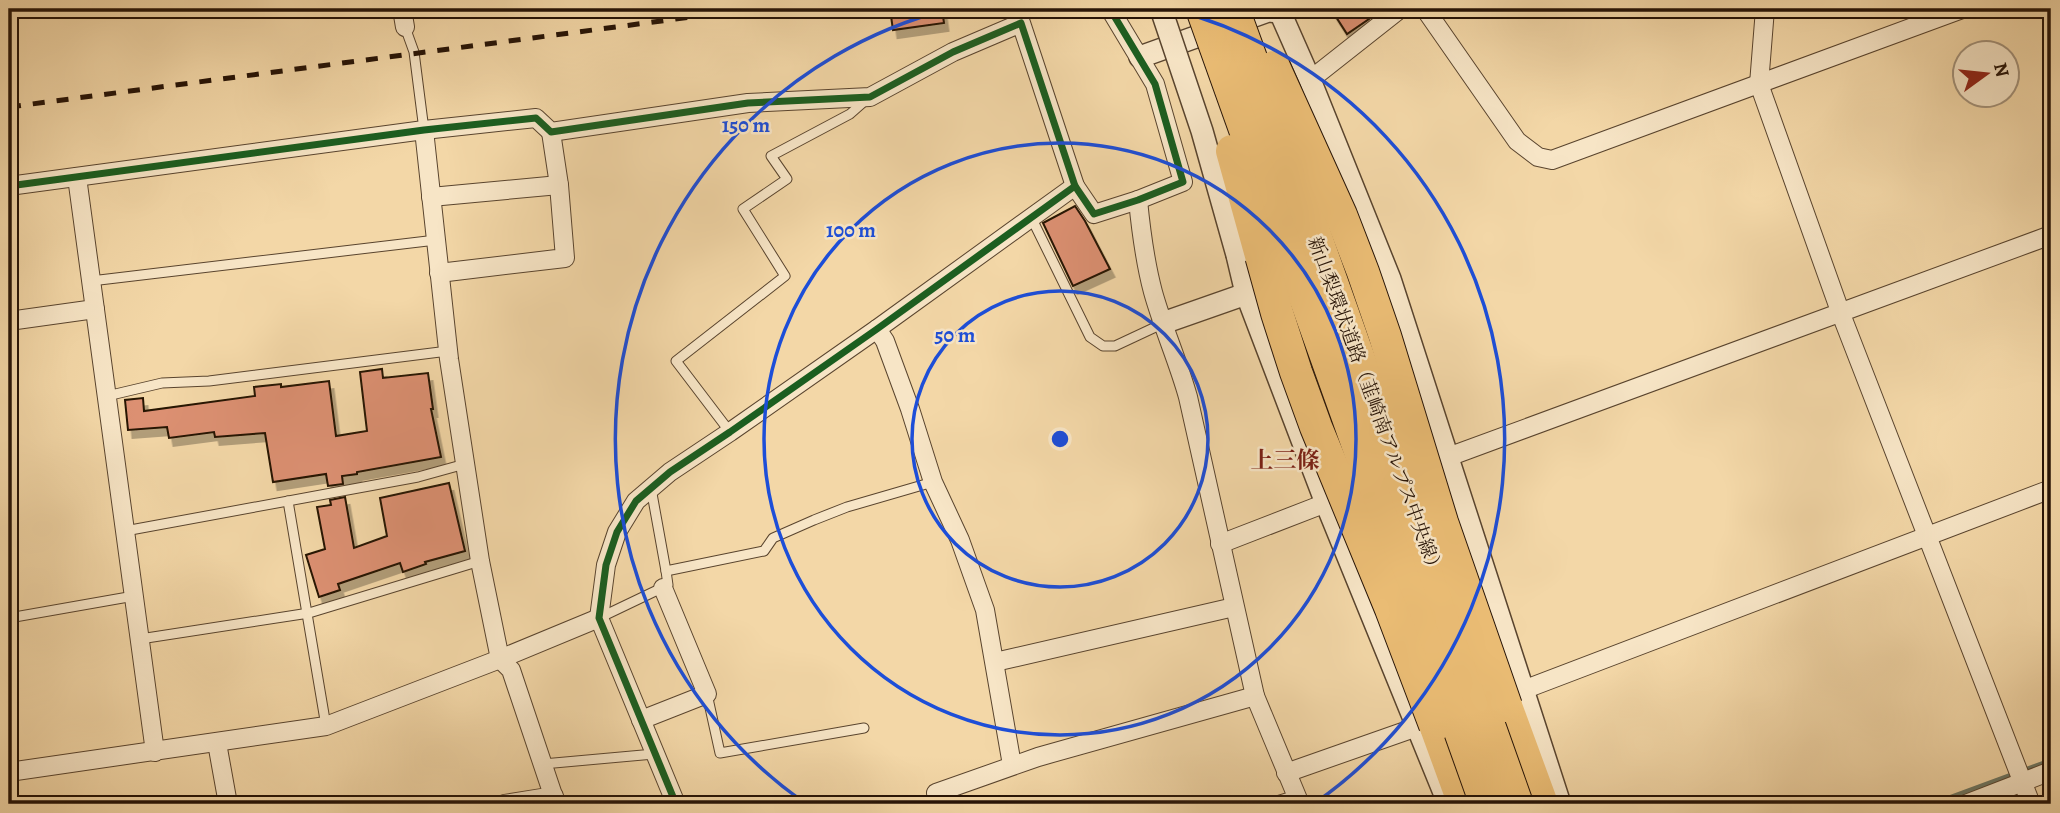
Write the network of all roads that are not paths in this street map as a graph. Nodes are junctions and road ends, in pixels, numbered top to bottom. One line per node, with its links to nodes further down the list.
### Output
1 (402, 9): 12 (street)
2 (1110, 9): 13 (street)
3 (1161, 9): 31 (street, bridge)
4 (1191, 9): 65 (highway, bridge)
5 (1202, 9): 85 (highway, 新山梨環状道路（韮崎南アルプス中央線）, bridge)
6 (1233, 9): 86 (highway, 新山梨環状道路（韮崎南アルプス中央線）, bridge)
7 (1248, 9): 62 (highway, bridge)
8 (1400, 9): 14 (street)
9 (1425, 9): 15 (street)
10 (1765, 9): 15 (street)
11 (1962, 9): 15 (street)
12 (405, 27): 17 (lane)
13 (1140, 57): 14 (street); 24 (street)
14 (1310, 80): 28 (street)
15 (1759, 84): 33 (street)
16 (870, 97): 18 (street); 22 (street); 39 (lane)
17 (424, 130): 18 (street); 19 (street); 23 (street)
18 (551, 132): 20 (street)
19 (77, 177): 21 (street); 30 (street)
20 (559, 184): 23 (street); 29 (street)
21 (9, 186)
22 (1074, 186): 24 (street); 25 (street)
23 (431, 197): 27 (street)
24 (1138, 200): 35 (street)
25 (1031, 217): 35 (lane); 36 (street)
26 (2051, 235): 33 (street)
27 (436, 240): 29 (street); 30 (lane)
28 (1379, 250): 31 (street); 40 (street)
29 (439, 273): 37 (street)
30 (91, 281): 32 (street)
31 (1246, 293): 35 (street); 46 (street)
32 (95, 309): 34 (street); 38 (street)
33 (1841, 314): 40 (street); 48 (street)
34 (9, 321)
35 (1163, 323): 49 (street)
36 (877, 329): 39 (street); 42 (street)
37 (448, 351): 38 (lane); 41 (street)
38 (107, 396): 47 (street)
39 (730, 432): 43 (street)
40 (1448, 457): 62 (street)
41 (465, 464): 45 (lane); 50 (street)
42 (933, 482): 51 (lane); 59 (street)
43 (651, 488): 51 (lane); 56 (street)
44 (2051, 489): 48 (street)
45 (288, 501): 47 (lane); 54 (lane)
46 (1326, 503): 49 (street); 65 (street)
47 (125, 531): 52 (street)
48 (1926, 536): 62 (street); 75 (street)
49 (1220, 544): 53 (street)
50 (480, 561): 54 (lane); 58 (street)
51 (664, 579): 56 (lane); 60 (street)
52 (134, 596): 55 (lane); 57 (street)
53 (1234, 607): 59 (street); 61 (street)
54 (309, 613): 57 (lane); 64 (lane)
55 (9, 618)
56 (599, 618): 58 (street); 63 (street)
57 (140, 639): 68 (street)
58 (499, 659): 64 (street); 70 (street)
59 (995, 662): 71 (street)
60 (707, 694): 63 (street); 66 (lane)
61 (1255, 696): 71 (street); 74 (street)
62 (1514, 698): 87 (highway); 88 (street)
63 (641, 720): 69 (street)
64 (326, 726): 67 (street)
65 (1427, 728): 74 (street); 83 (street); 84 (highway)
66 (864, 729)
67 (217, 743): 68 (street); 78 (street)
68 (155, 752): 72 (street)
69 (654, 754): 70 (lane); 80 (street)
70 (543, 764): 77 (street)
71 (1012, 765): 81 (street)
72 (9, 772)
73 (2051, 772): 75 (street)
74 (1286, 773): 76 (street)
75 (2020, 774): 89 (street); 90 (street)
76 (1298, 799): 82 (lane)
77 (555, 800): 79 (street)
78 (228, 804)
79 (504, 804)
80 (676, 804)
81 (939, 804)
82 (1268, 804)
83 (1449, 804)
84 (1464, 804)
85 (1486, 804)
86 (1517, 804)
87 (1542, 804)
88 (1560, 804)
89 (1966, 804)
90 (2031, 804)

